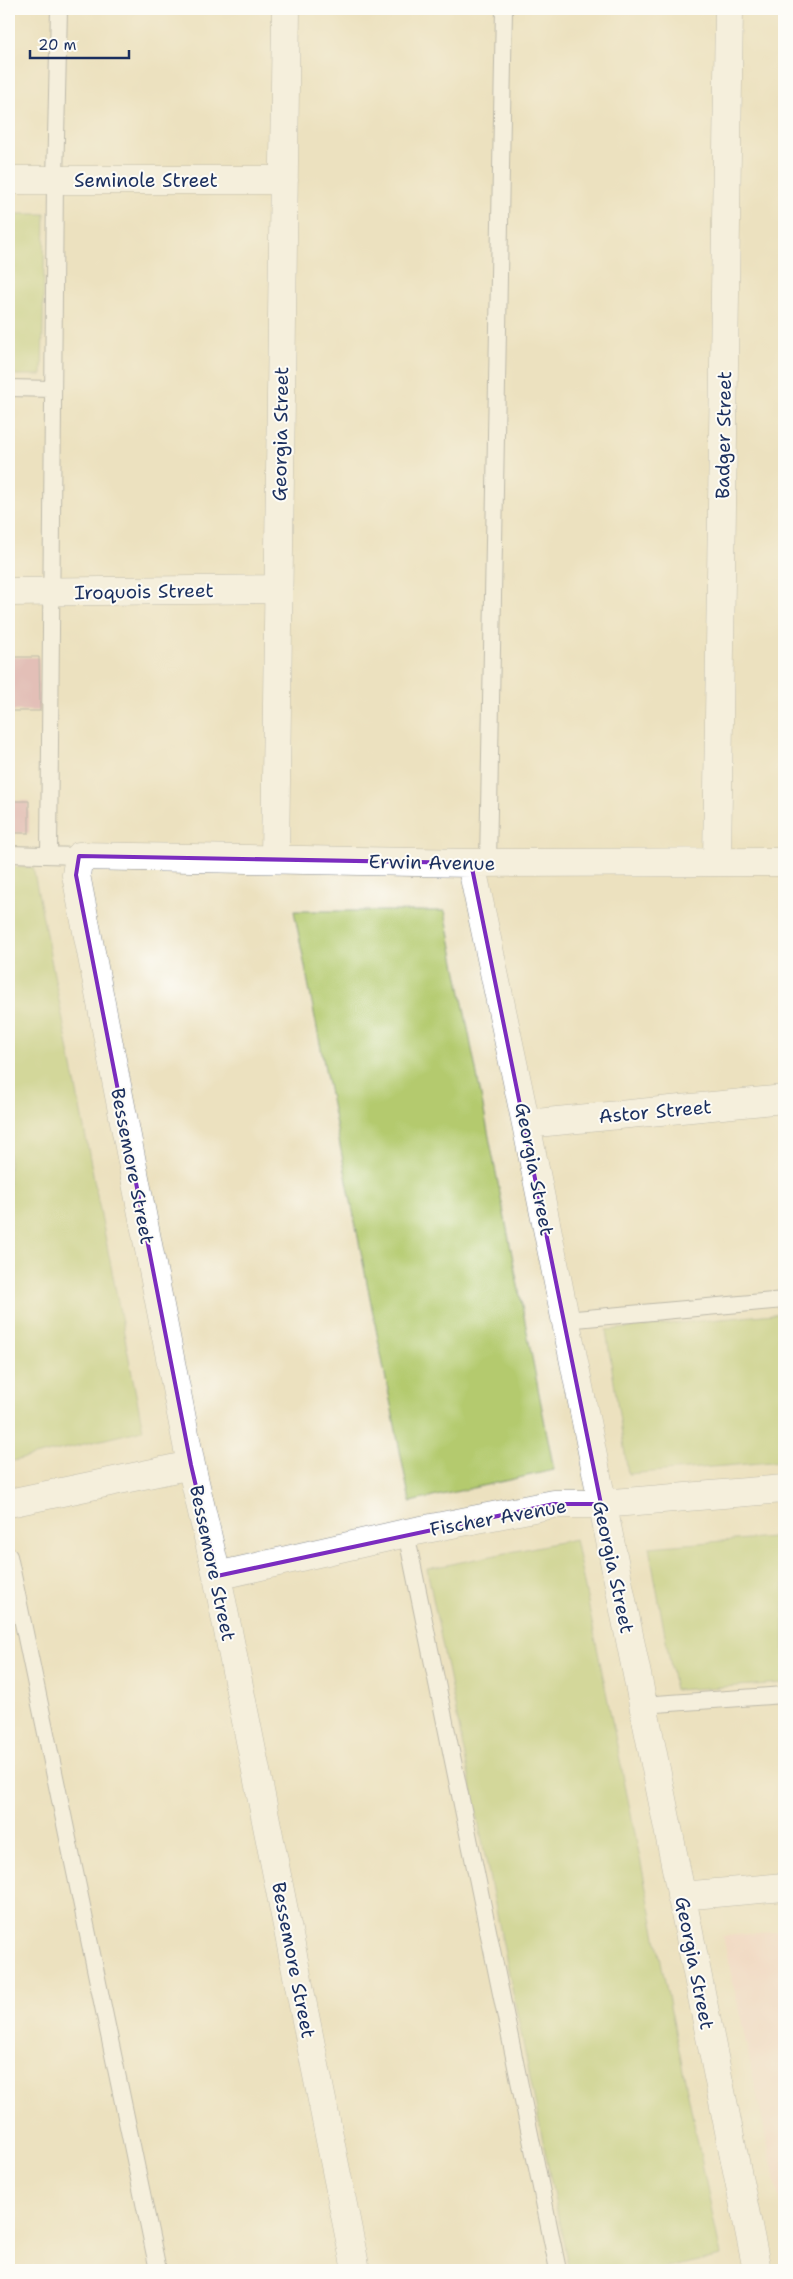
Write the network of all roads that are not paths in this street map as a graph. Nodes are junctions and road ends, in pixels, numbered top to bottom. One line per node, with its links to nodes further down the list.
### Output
1 (59, 9): 6 (lane)
2 (286, 9): 7 (street, Georgia Street)
3 (504, 9): 19 (lane)
4 (729, 9): 17 (street, Badger Street)
5 (9, 180): 6 (street, Seminole Street)
6 (55, 180): 7 (street, Seminole Street); 9 (lane)
7 (284, 180): 10 (street, Georgia Street)
8 (9, 388): 9 (lane)
9 (53, 388): 12 (lane)
10 (278, 589): 12 (street, Iroquois Street); 16 (street, Georgia Street)
11 (9, 592): 12 (street, Iroquois Street)
12 (52, 592): 14 (lane)
13 (9, 854): 14 (lane)
14 (50, 855): 15 (lane)
15 (79, 856): 16 (street, Erwin Avenue); 24 (street, Bessemore Street)
16 (275, 859): 19 (street, Erwin Avenue)
17 (717, 862): 18 (street, Erwin Avenue); 19 (street, Erwin Avenue)
18 (784, 862)
19 (479, 863): 21 (street, Georgia Street)
20 (784, 1099): 21 (street, Astor Street)
21 (526, 1124): 23 (street, Georgia Street)
22 (784, 1300): 23 (lane)
23 (565, 1320): 27 (street, Georgia Street)
24 (191, 1465): 26 (street); 30 (street, Bessemore Street)
25 (784, 1488): 27 (street, Fischer Avenue)
26 (9, 1503)
27 (601, 1504): 28 (street, Fischer Avenue); 32 (street, Georgia Street)
28 (406, 1533): 30 (street, Fischer Avenue); 37 (lane)
29 (9, 1556): 35 (lane)
30 (217, 1576): 36 (street, Bessemore Street)
31 (784, 1695): 32 (lane)
32 (642, 1705): 34 (street, Georgia Street)
33 (784, 1887): 34 (street)
34 (681, 1896): 38 (street, Georgia Street)
35 (158, 2270)
36 (356, 2270)
37 (558, 2270)
38 (757, 2270)

